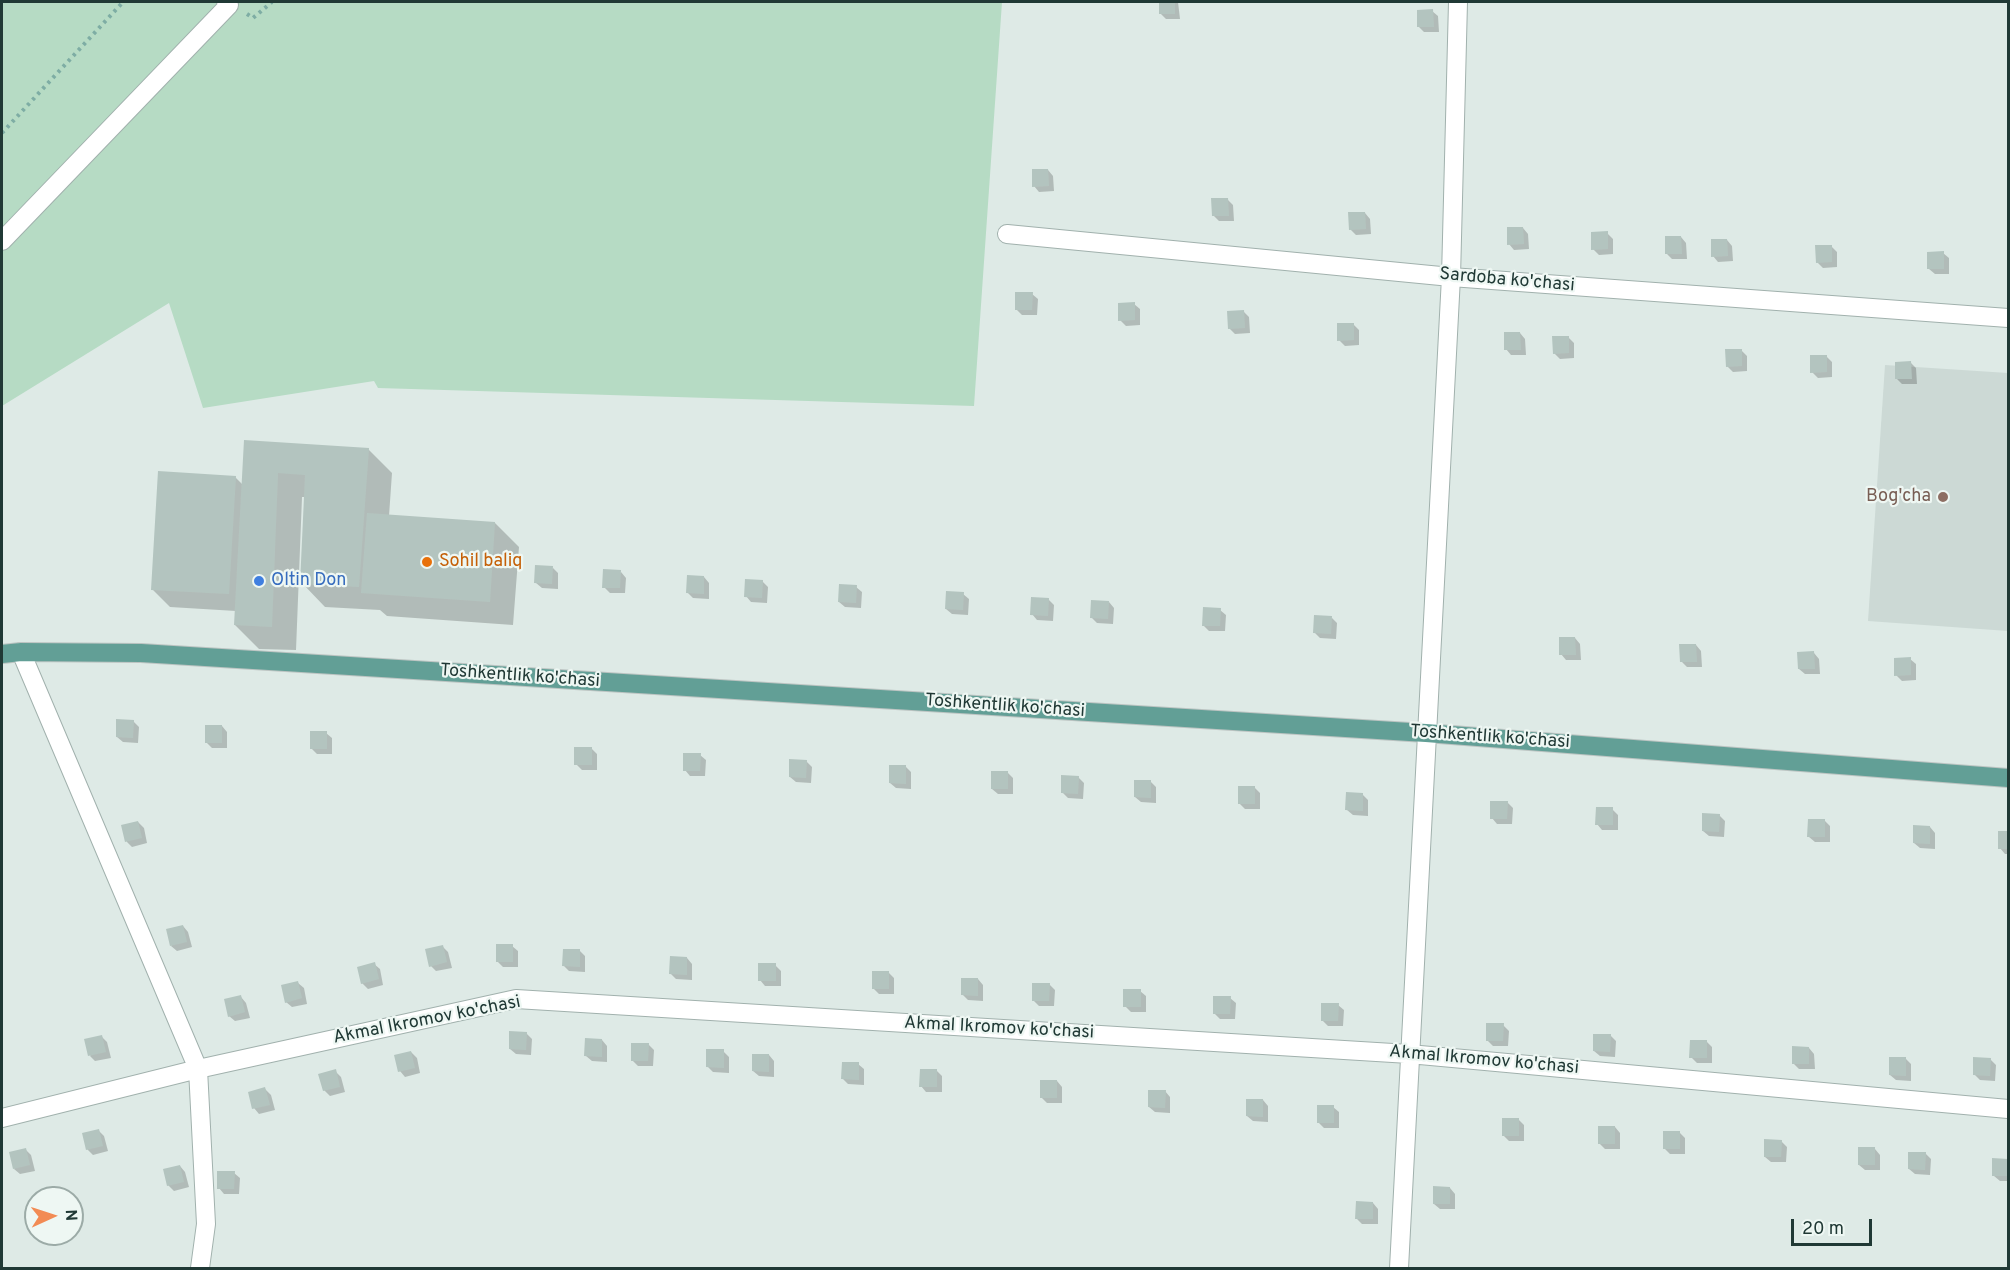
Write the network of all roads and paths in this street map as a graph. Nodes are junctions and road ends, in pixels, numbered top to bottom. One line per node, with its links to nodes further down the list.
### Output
1 (123, 2): 4 (path)
2 (226, 2): 6 (street)
3 (1458, 2): 7 (street)
4 (2, 133)
5 (1007, 234): 7 (street, Sardoba ko'chasi)
6 (2, 241)
7 (1451, 277): 8 (street, Sardoba ko'chasi); 11 (street)
8 (2008, 318)
9 (21, 652): 10 (main road, Toshkentlik ko'chasi); 11 (main road, Toshkentlik ko'chasi); 14 (street)
10 (2, 654)
11 (1426, 733): 12 (main road, Toshkentlik ko'chasi); 13 (street)
12 (2008, 778)
13 (1409, 1054): 14 (street, Akmal Ikromov ko'chasi); 15 (street, Akmal Ikromov ko'chasi); 18 (street)
14 (198, 1069): 16 (street, Akmal Ikromov ko'chasi); 17 (street)
15 (2008, 1109)
16 (2, 1118)
17 (200, 1269)
18 (1399, 1269)

